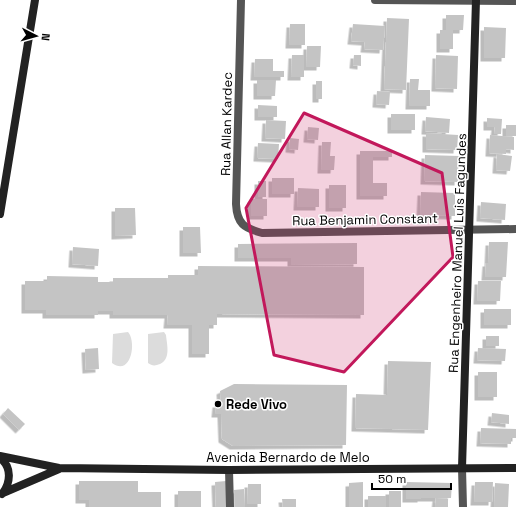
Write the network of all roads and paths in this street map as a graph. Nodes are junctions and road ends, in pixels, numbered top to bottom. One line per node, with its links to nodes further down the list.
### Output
1 (35, 0): 6 (main road)
2 (241, 0): 9 (street, Rua Allan Kardec)
3 (375, 0): 4 (street)
4 (476, 1): 5 (street); 8 (main road, Rua Engenheiro Manuel Luis Fagundes)
5 (516, 1)
6 (0, 214)
7 (516, 229): 8 (street, Rua Benjamin Constant)
8 (470, 230): 9 (street, Rua Benjamin Constant); 12 (main road, Rua Engenheiro Manuel Luis Fagundes)
9 (262, 233)
10 (0, 457): 11 (main road); 15 (main road)
11 (59, 468): 14 (main road, Avenida Bernardo de Melo); 15 (main road)
12 (462, 468): 13 (main road, Avenida Bernardo de Melo); 14 (main road, Avenida Bernardo de Melo); 17 (street, Rua Engenheiro Manuel Luis Fagundes)
13 (516, 468)
14 (229, 470): 16 (street)
15 (2, 495)
16 (230, 507)
17 (463, 507)

